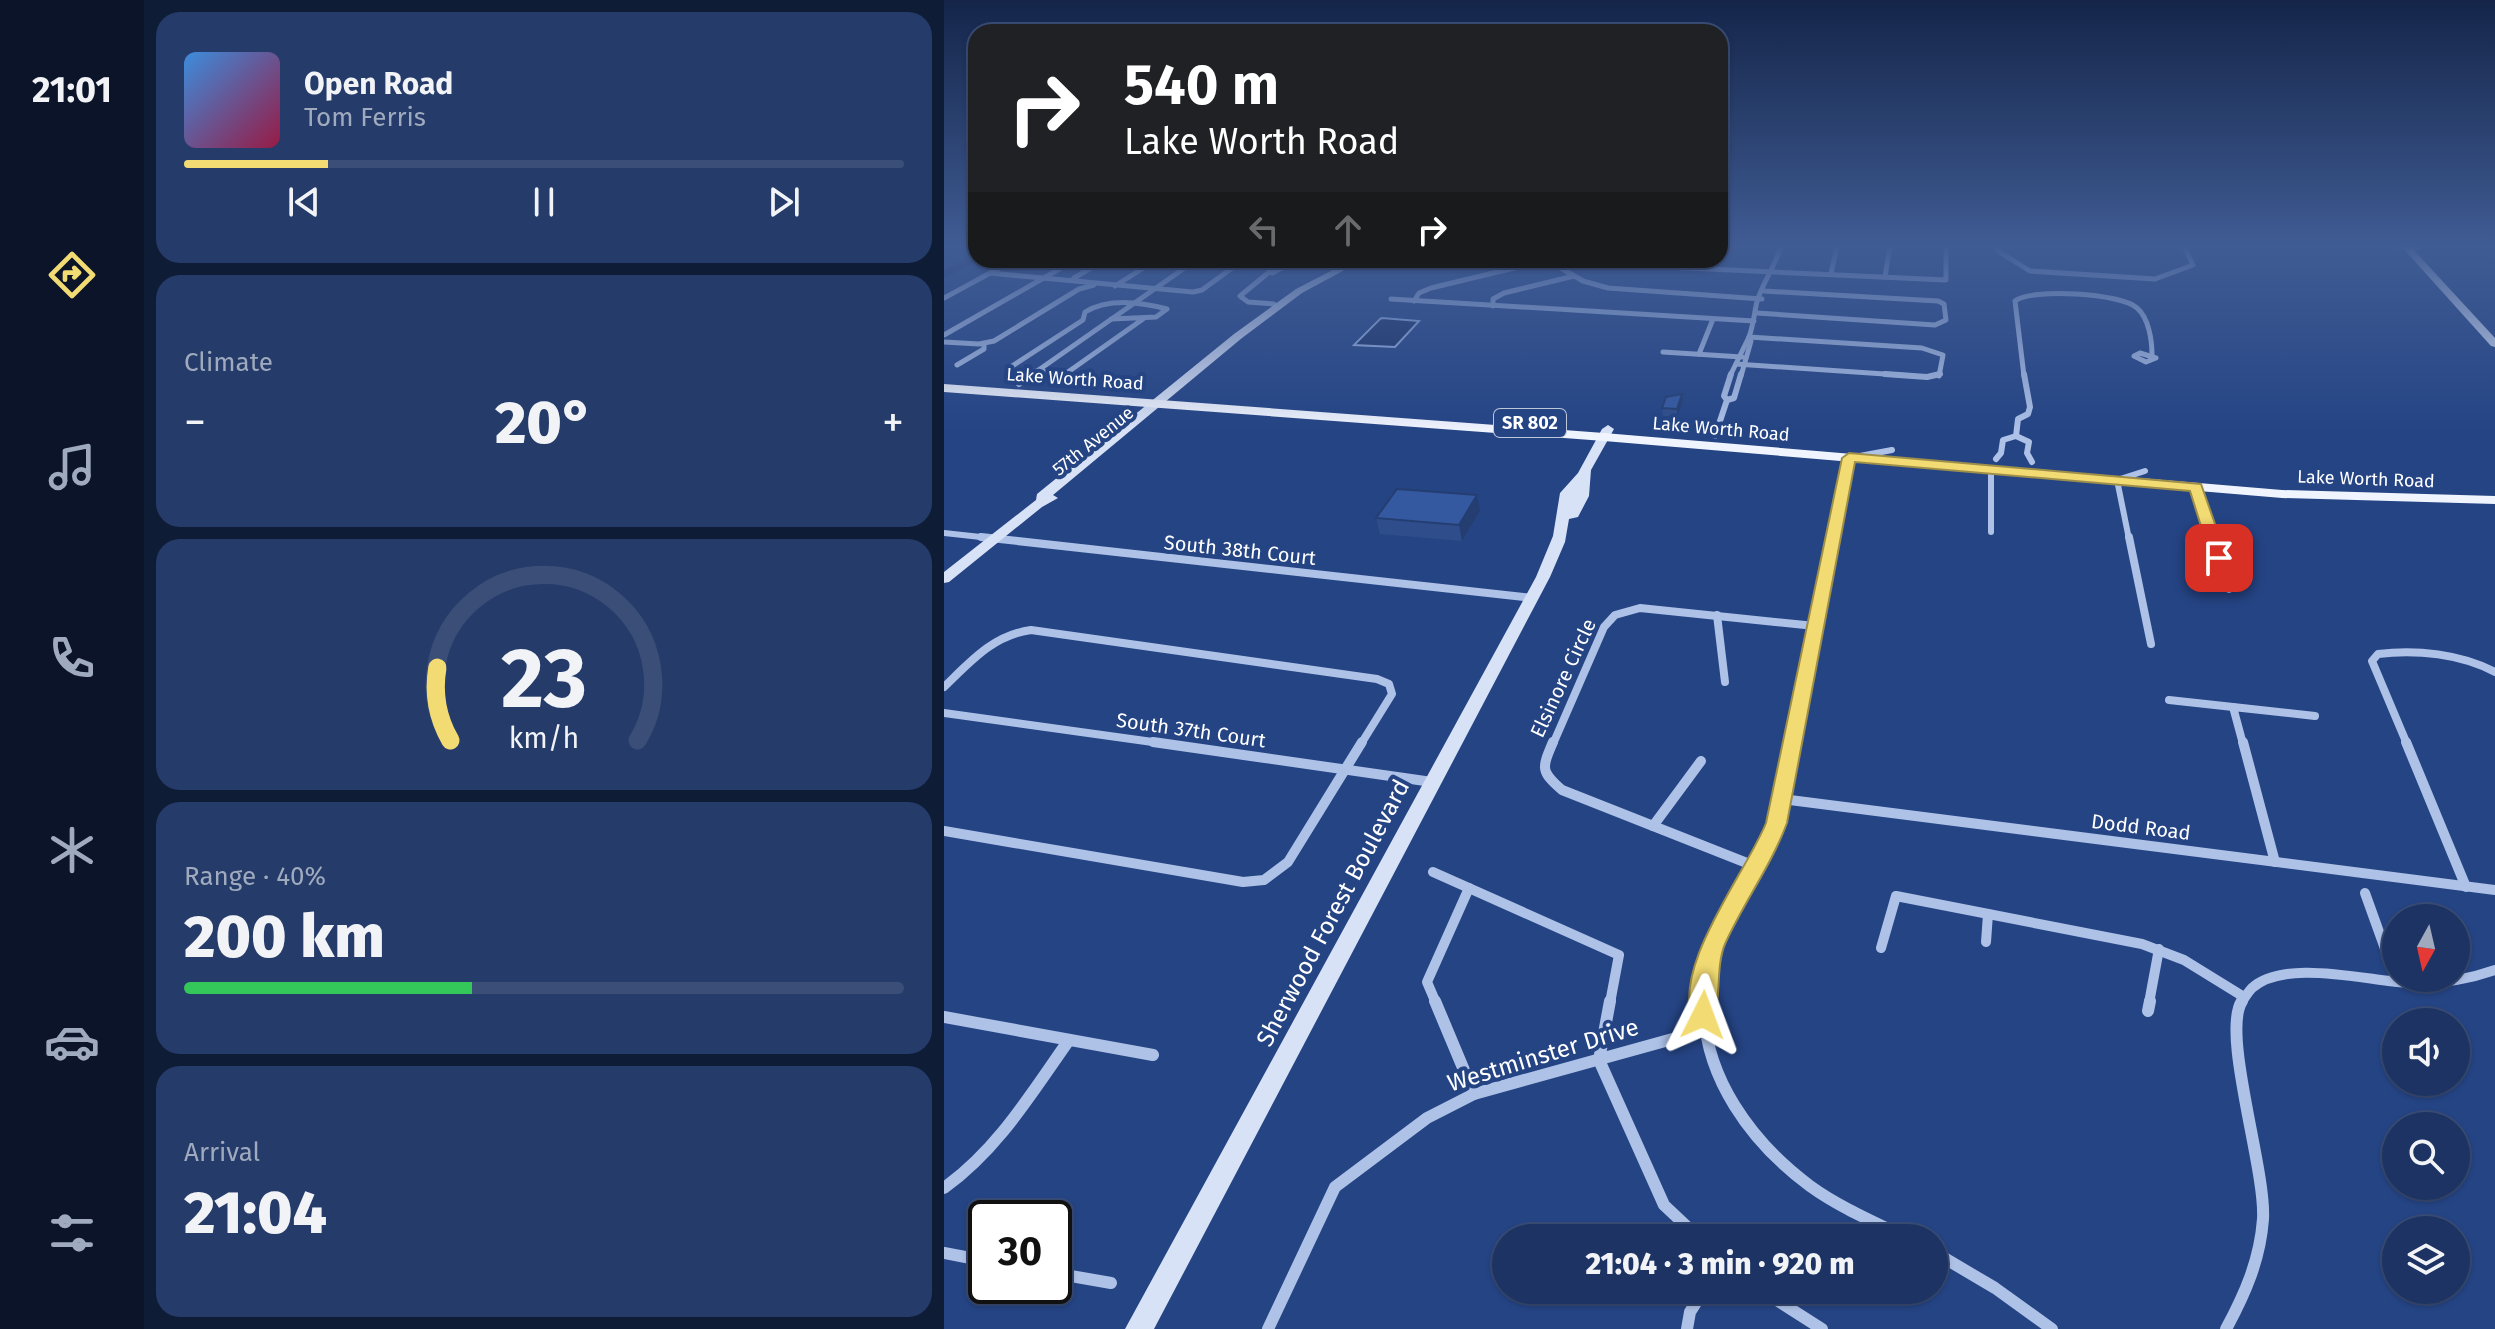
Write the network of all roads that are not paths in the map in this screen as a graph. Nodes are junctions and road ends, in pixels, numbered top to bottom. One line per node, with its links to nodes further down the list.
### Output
1 (989, 308): 21 (street)
2 (1046, 308): 25 (street)
3 (1090, 308): 34 (street)
4 (1127, 308): 16 (street)
5 (1158, 308): 17 (street)
6 (1269, 308): 22 (street, 57th Avenue)
7 (1277, 308): 22 (street, 57th Avenue)
8 (1527, 308): 18 (street)
9 (1764, 308): 15 (street)
10 (1945, 308): 15 (street)
11 (2016, 308): 42 (street)
12 (2136, 308): 29 (street)
13 (2463, 309): 14 (street); 26 (street)
14 (2477, 310): 20 (street)
15 (1757, 313): 19 (street)
16 (1111, 319): 17 (street); 34 (street)
17 (1143, 319): 34 (street)
18 (1713, 319): 19 (street); 28 (street)
19 (1754, 321): 23 (street)
20 (2495, 329)
21 (944, 333)
22 (1238, 336): 37 (street, 57th Avenue)
23 (1749, 337): 30 (street); 32 (street)
24 (944, 342): 25 (street)
25 (984, 344): 33 (street)
26 (2495, 344)
27 (1663, 352): 28 (street)
28 (1699, 354): 30 (street)
29 (2152, 355)
30 (1743, 356): 31 (street); 32 (street)
31 (1736, 364): 32 (street); 38 (street)
32 (1744, 364): 38 (street)
33 (957, 365)
34 (1035, 373): 36 (street)
35 (944, 383): 36 (main road, Lake Worth Road / SR 802); 37 (main road, Lake Worth Road / SR 802)
36 (1019, 384): 37 (main road, Lake Worth Road / SR 802)
37 (1162, 399): 39 (main road, Lake Worth Road / SR 802); 39 (main road, Lake Worth Road / SR 802); 54 (street, 57th Avenue)
38 (1727, 400): 41 (street)
39 (1380, 416): 40 (main road, Lake Worth Road / SR 802); 40 (main road, Lake Worth Road / SR 802)
40 (1606, 433): 41 (main road, Lake Worth Road / SR 802); 44 (main road, Lake Worth Road / SR 802); 57 (street, Sherwood Forest Boulevard)
41 (1715, 436): 43 (main road, Lake Worth Road / SR 802)
42 (2016, 436): 45 (street); 46 (street)
43 (1892, 450): 44 (street); 46 (main road, Lake Worth Road / SR 802)
44 (1849, 458): 46 (main road, Lake Worth Road / SR 802); 59 (street)
45 (2032, 462): 46 (main road, Lake Worth Road / SR 802); 47 (main road, Lake Worth Road / SR 802)
46 (1994, 464): 47 (main road); 52 (street)
47 (2113, 474): 48 (main road, Lake Worth Road / SR 802); 49 (main road, Lake Worth Road / SR 802); 60 (street)
48 (2196, 487): 49 (main road); 51 (main road, Lake Worth Road / SR 802); 56 (street)
49 (2356, 488): 50 (main road, Lake Worth Road / SR 802)
50 (2495, 489)
51 (2495, 500)
52 (1991, 532)
53 (944, 533): 54 (street, South 38th Court)
54 (994, 539): 55 (street, 57th Avenue); 57 (street, South 38th Court)
55 (944, 579)
56 (2229, 589)
57 (1532, 598): 70 (street, Sherwood Forest Boulevard)
58 (1717, 615): 59 (street, Elsinore Circle); 62 (street); 72 (street, Elsinore Circle)
59 (1815, 626): 71 (street)
60 (2151, 644)
61 (2492, 670): 77 (street)
62 (1725, 682)
63 (944, 687): 69 (street)
64 (2169, 700): 65 (street)
65 (2233, 707): 67 (street); 74 (street)
66 (944, 713): 69 (street, South 37th Court)
67 (2315, 716)
68 (1701, 761): 72 (street)
69 (1346, 770): 70 (street, South 37th Court); 73 (street)
70 (1433, 782): 107 (street, Sherwood Forest Boulevard)
71 (1782, 799): 74 (street, Dodd Road); 75 (street)
72 (1653, 826): 75 (street, Elsinore Circle)
73 (944, 831)
74 (2275, 862): 77 (street, Dodd Road)
75 (1757, 867): 92 (street)
76 (1433, 872): 78 (street)
77 (2466, 887): 79 (street, Dodd Road)
78 (1469, 888): 95 (street); 96 (street)
79 (2495, 890)
80 (2365, 893): 82 (street)
81 (1988, 914): 83 (street); 84 (street); 85 (street)
82 (2382, 940)
83 (1986, 942)
84 (1881, 948)
85 (2159, 949): 89 (street); 90 (street)
86 (2495, 970): 87 (street)
87 (2470, 976)
88 (2382, 981): 89 (street)
89 (2244, 997): 112 (street)
90 (2148, 1011)
91 (944, 1017): 93 (street)
92 (1705, 1030): 95 (street, Westminster Drive); 99 (street)
93 (1069, 1040): 94 (street); 97 (street)
94 (1153, 1055)
95 (1599, 1060): 96 (street, Westminster Drive); 98 (street)
96 (1474, 1094): 108 (street, Westminster Drive)
97 (944, 1188)
98 (1684, 1224)
99 (1879, 1224)
100 (944, 1253): 101 (street)
101 (968, 1258)
102 (1948, 1260): 111 (street)
103 (1072, 1276): 104 (street)
104 (1111, 1283)
105 (1695, 1304): 109 (street)
106 (1783, 1304): 110 (street)
107 (1139, 1329)
108 (1268, 1329)
109 (1687, 1329)
110 (1822, 1329)
111 (2052, 1329)
112 (2226, 1329)

